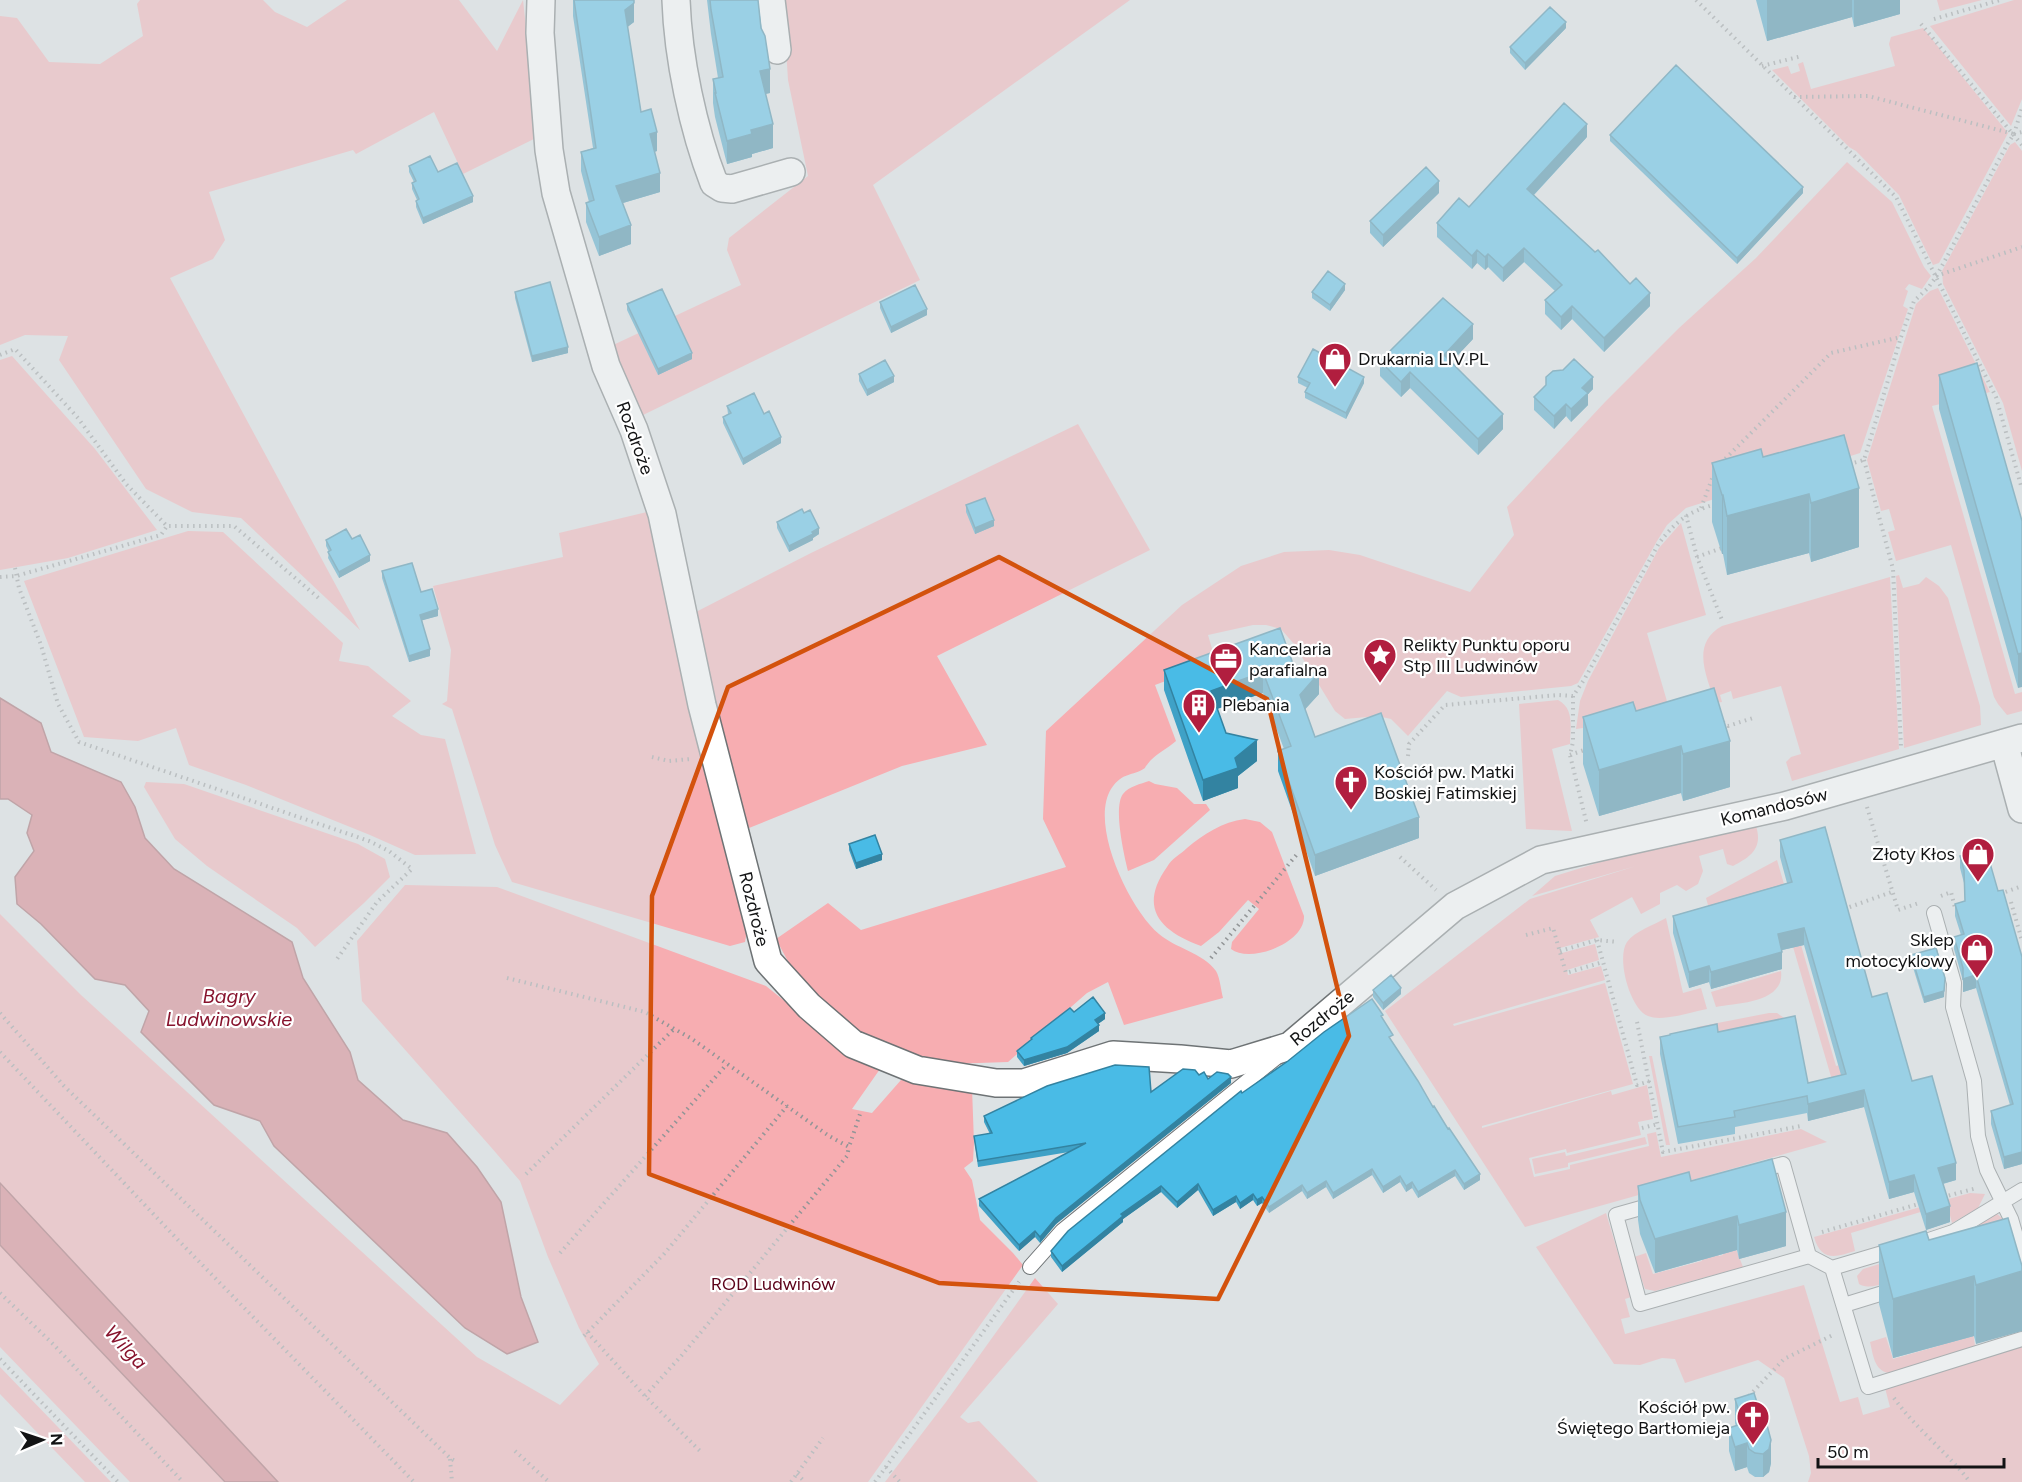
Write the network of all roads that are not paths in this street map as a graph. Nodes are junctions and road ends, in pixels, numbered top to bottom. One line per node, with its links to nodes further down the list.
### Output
1 (541, 0): 10 (street, Rozdroże)
2 (676, 0): 5 (street)
3 (771, 0): 4 (street)
4 (777, 51)
5 (791, 172)
6 (2013, 740): 7 (street, Komandosów); 8 (street, Komandosów)
7 (2022, 809)
8 (1541, 860): 10 (street, Rozdroże)
9 (1934, 914): 14 (lane)
10 (1290, 1047): 17 (lane)
11 (1740, 1176): 16 (lane)
12 (2022, 1190): 14 (lane)
13 (1670, 1199): 16 (lane)
14 (2002, 1202): 15 (lane); 18 (lane)
15 (2017, 1252)
16 (1809, 1256): 18 (lane)
17 (1030, 1267)
18 (1832, 1268): 20 (lane)
19 (1908, 1286): 20 (lane)
20 (1844, 1305): 21 (lane)
21 (2022, 1339)

